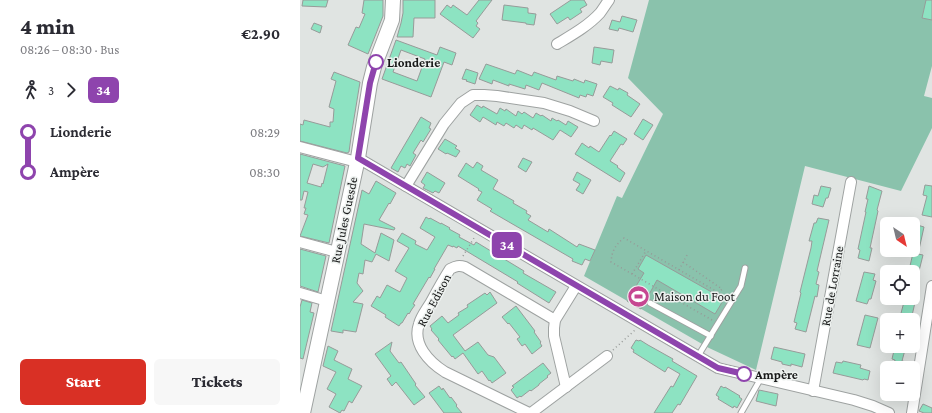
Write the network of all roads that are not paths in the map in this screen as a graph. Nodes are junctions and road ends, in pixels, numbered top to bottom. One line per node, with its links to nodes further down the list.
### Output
1 (393, 0): 6 (main road, Rue Jules Guesde)
2 (609, 0): 3 (street)
3 (557, 44)
4 (594, 122): 8 (street)
5 (300, 147): 6 (street)
6 (357, 160): 8 (street); 10 (main road, Rue Jules Guesde)
7 (851, 182): 24 (street, Rue de Lorraine)
8 (406, 186): 12 (street)
9 (300, 242): 10 (street)
10 (338, 252): 15 (main road, Rue Jules Guesde)
11 (745, 268): 18 (lane)
12 (576, 286): 17 (street); 20 (street)
13 (932, 286): 19 (street)
14 (300, 293): 15 (street)
15 (327, 301): 25 (main road, Rue Jules Guesde)
16 (650, 302): 18 (lane)
17 (555, 320): 23 (street); 26 (street, Rue Edison)
18 (711, 336): 20 (lane)
19 (928, 346): 29 (street)
20 (698, 356): 22 (street)
21 (606, 357): 23 (street, Rue Edison)
22 (761, 378): 24 (street); 27 (lane)
23 (566, 387): 26 (street, Rue Edison)
24 (813, 391): 28 (street)
25 (303, 413)
26 (530, 413)
27 (741, 413)
28 (889, 413)
29 (912, 413)

